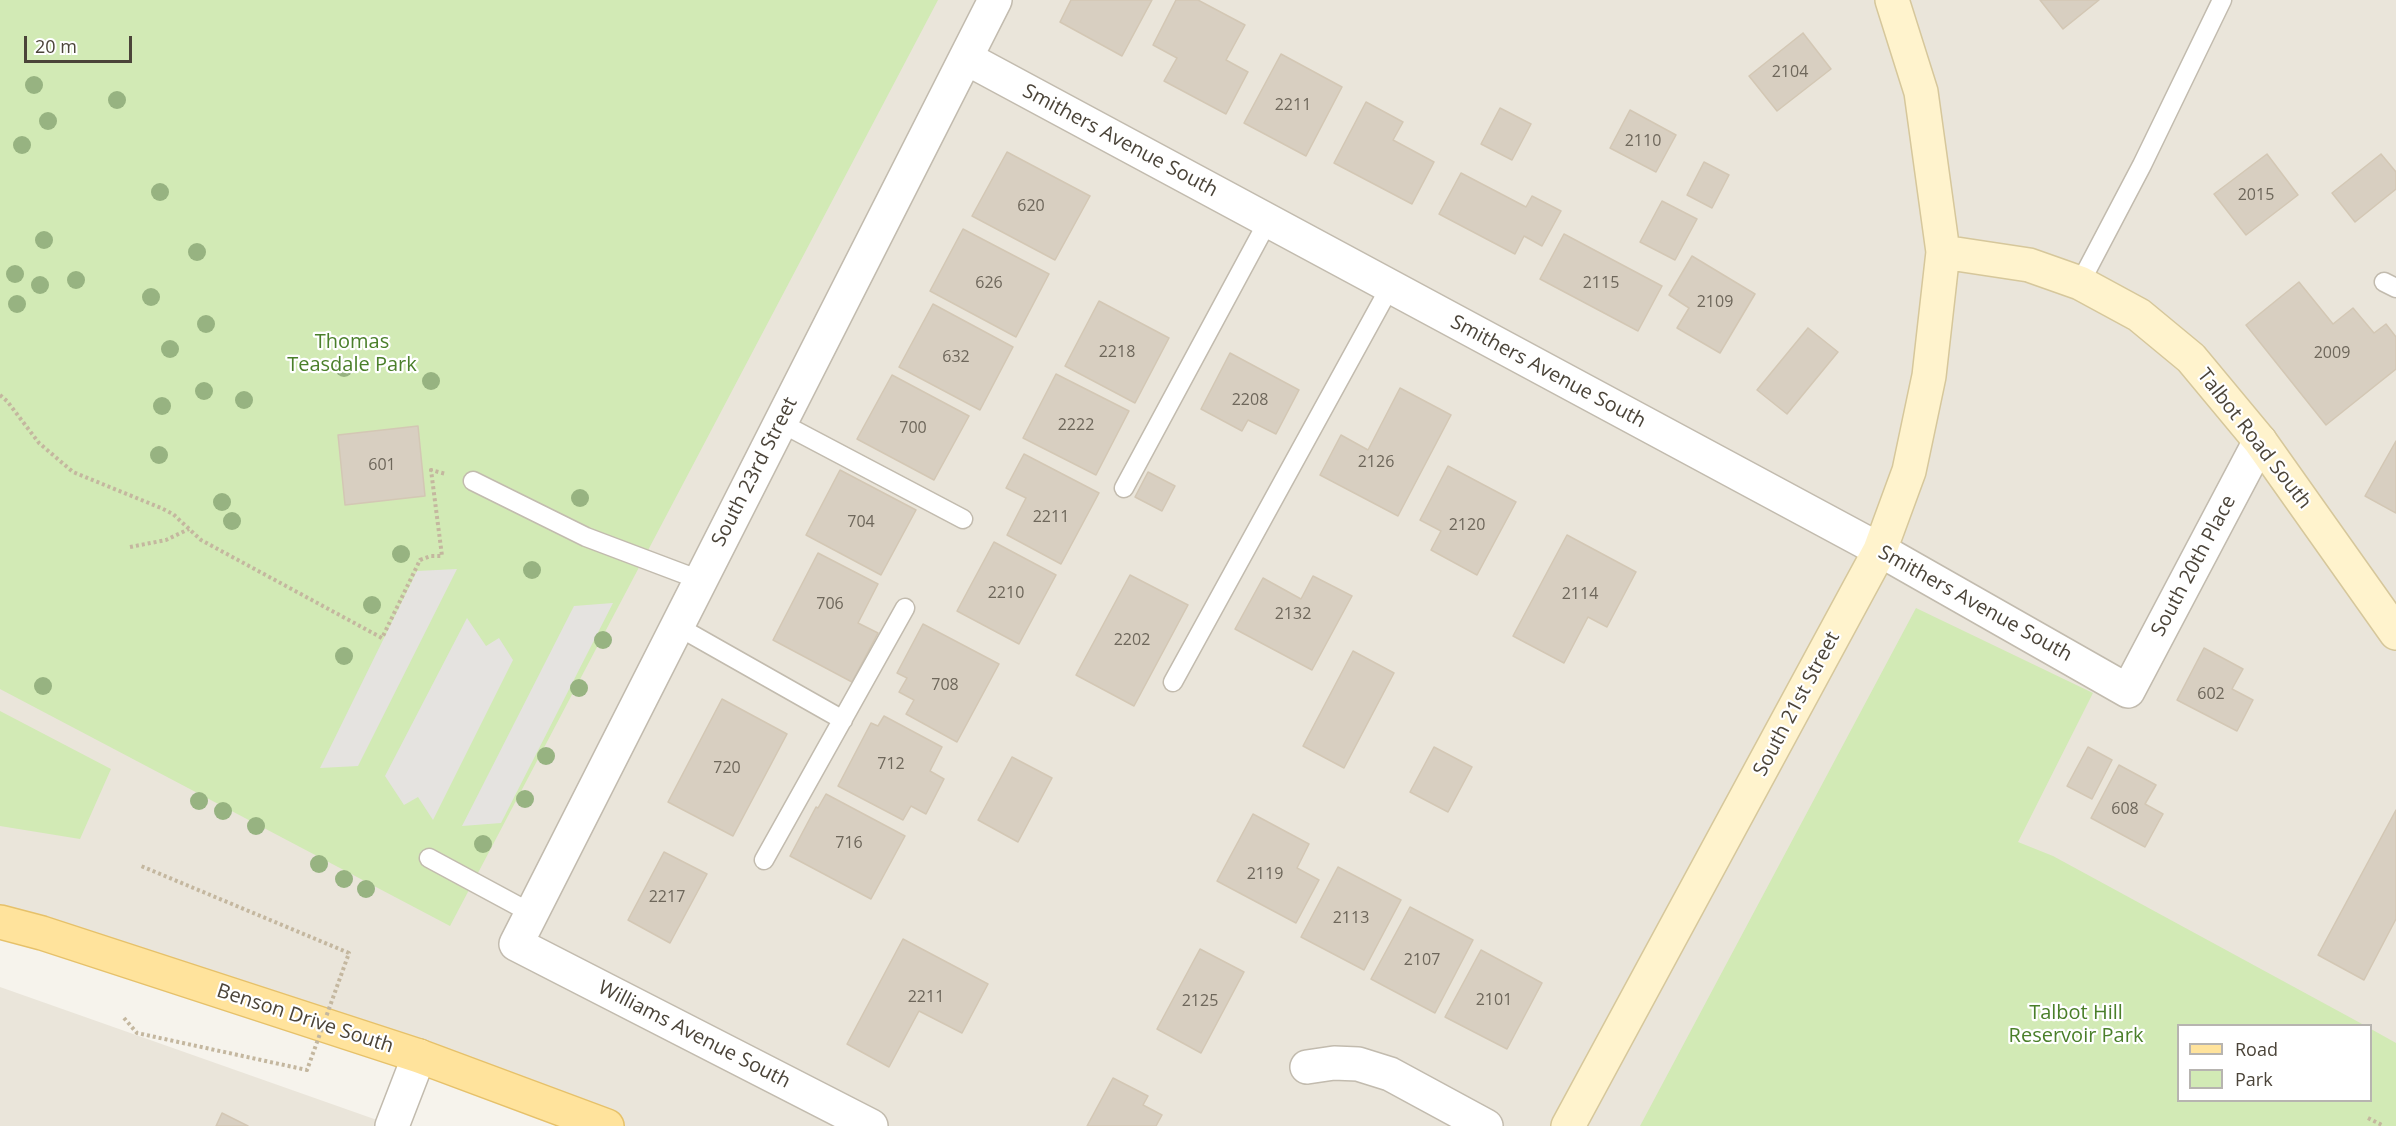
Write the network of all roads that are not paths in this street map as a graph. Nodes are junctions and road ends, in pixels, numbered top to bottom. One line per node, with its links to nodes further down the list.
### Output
1 (995, 0): 4 (street, South 23rd Street)
2 (1893, 0): 6 (street)
3 (2222, 0): 7 (lane)
4 (966, 58): 5 (street, Smithers Avenue South); 9 (street, South 23rd Street)
5 (1268, 221): 8 (street, Smithers Avenue South); 12 (lane)
6 (1943, 252): 7 (street, Talbot Road South); 14 (street, South 21st Street)
7 (2080, 283): 10 (street, Talbot Road South)
8 (1390, 287): 14 (street, Smithers Avenue South); 19 (lane)
9 (781, 423): 13 (lane); 15 (street, South 23rd Street)
10 (2260, 441): 18 (street, Talbot Road South); 20 (street, South 20th Place)
11 (473, 481): 15 (lane)
12 (1124, 488)
13 (963, 519)
14 (1880, 550): 20 (street, Smithers Avenue South); 33 (street, South 21st Street)
15 (700, 580): 17 (street, South 23rd Street)
16 (906, 608): 21 (lane)
17 (677, 626): 21 (lane); 24 (street, South 23rd Street)
18 (2396, 633)
19 (1173, 682)
20 (2128, 691)
21 (843, 720): 23 (lane)
22 (429, 858): 24 (lane)
23 (764, 860)
24 (531, 913): 26 (street, South 23rd Street)
25 (0, 922): 27 (main road, Benson Drive South)
26 (516, 944): 31 (street, Williams Avenue South)
27 (419, 1056): 29 (street); 30 (main road, Benson Drive South)
28 (1307, 1067): 32 (street)
29 (392, 1126)
30 (607, 1126)
31 (871, 1126)
32 (1486, 1126)
33 (1568, 1126)

